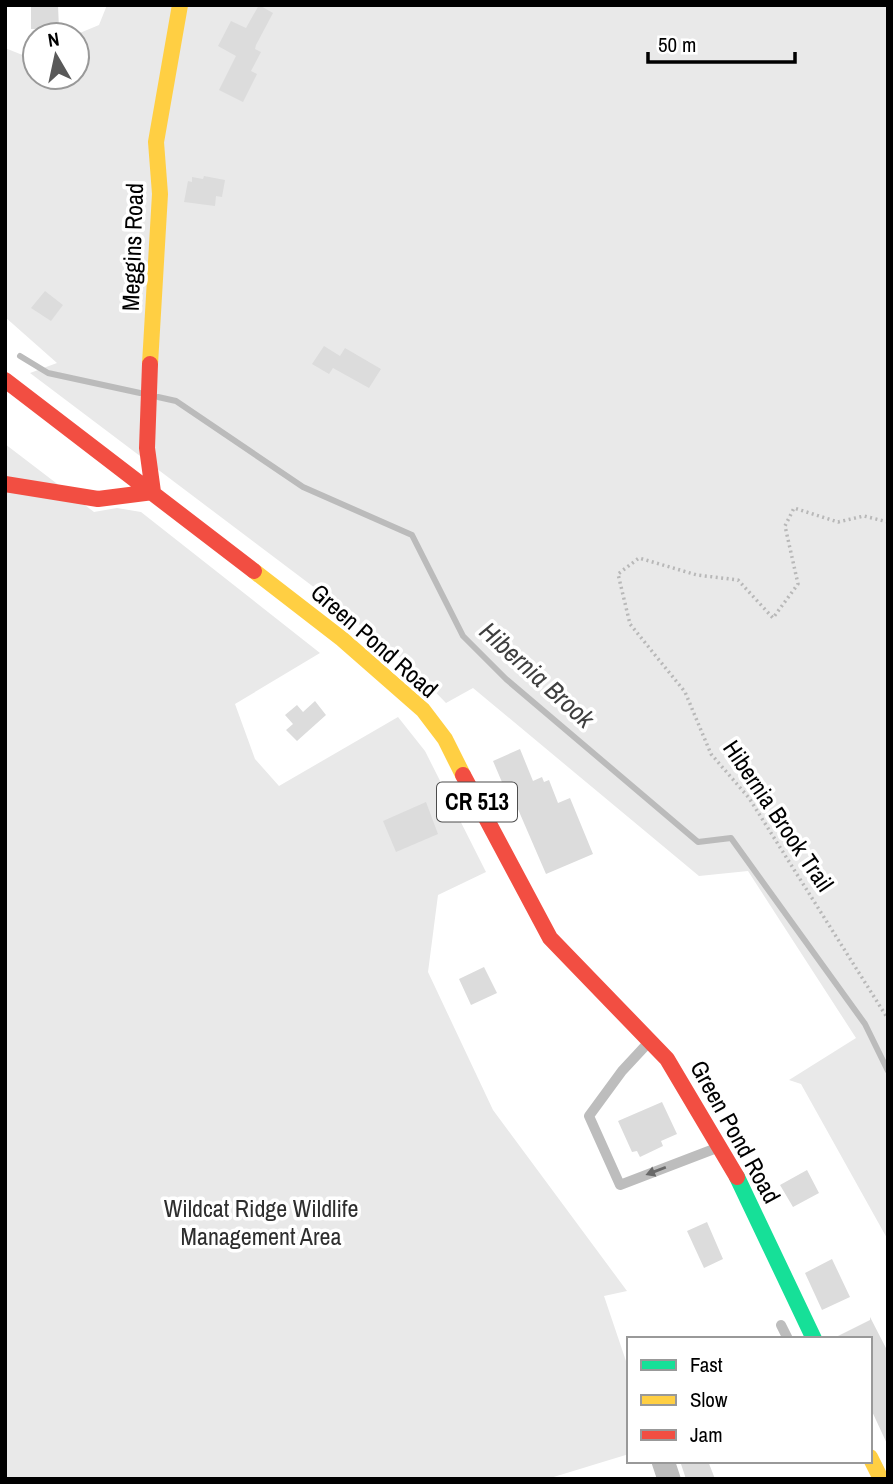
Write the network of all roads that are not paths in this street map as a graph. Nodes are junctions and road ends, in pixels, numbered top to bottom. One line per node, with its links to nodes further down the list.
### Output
1 (180, 5): 4 (main road, Meggins Road)
2 (5, 380): 4 (main road, Green Pond Road / CR 513)
3 (5, 484): 4 (main road)
4 (153, 492): 5 (main road, Green Pond Road / CR 513)
5 (650, 1041): 6 (main road, Green Pond Road / CR 513); 6 (lane, one-way to 5)
6 (720, 1147): 9 (main road, Green Pond Road / CR 513)
7 (781, 1325): 8 (lane)
8 (787, 1337)
9 (813, 1337)
10 (872, 1461): 11 (main road)
11 (881, 1479)

